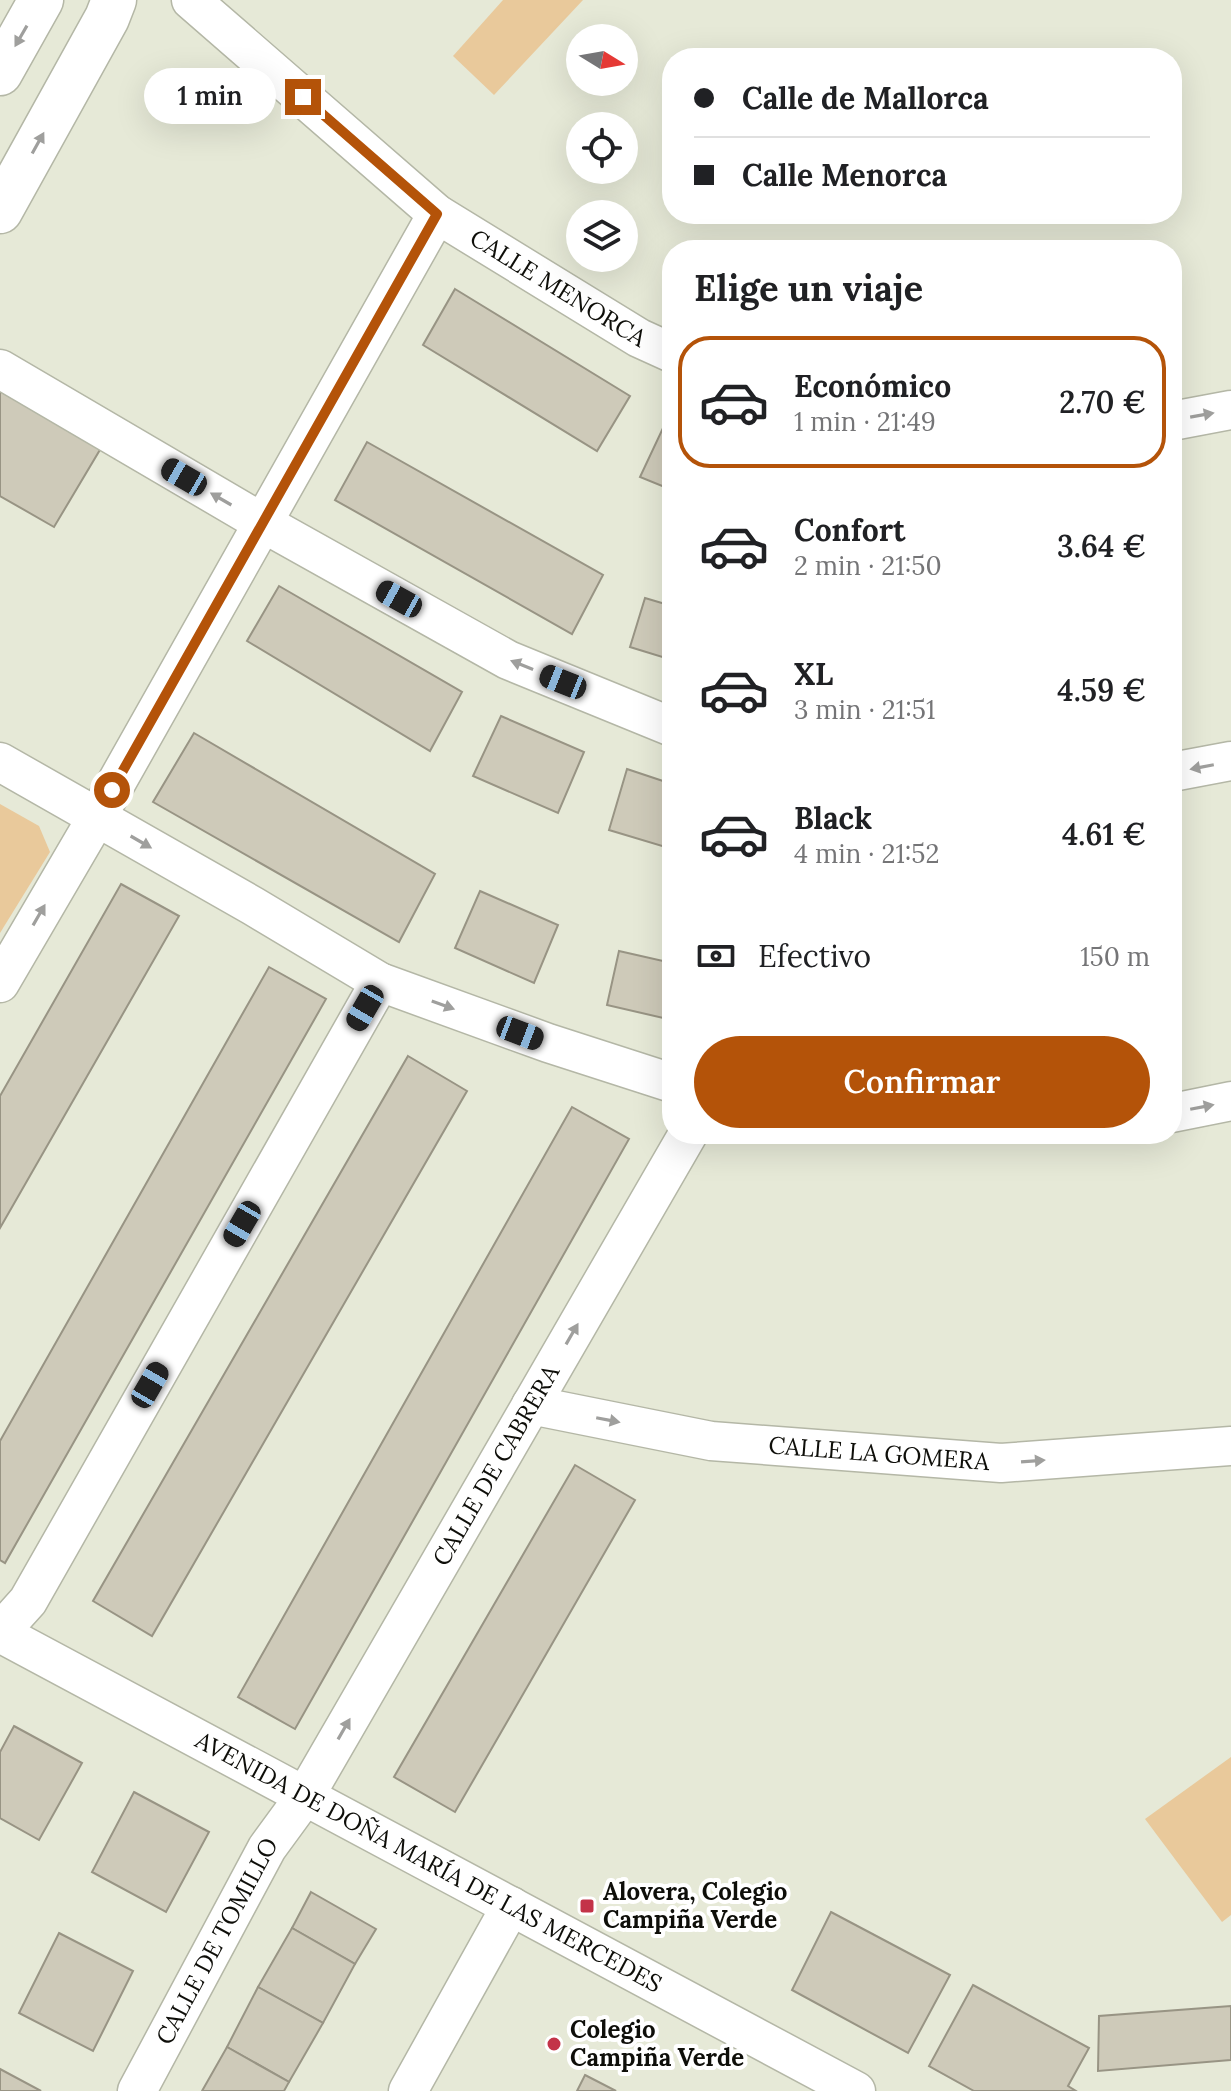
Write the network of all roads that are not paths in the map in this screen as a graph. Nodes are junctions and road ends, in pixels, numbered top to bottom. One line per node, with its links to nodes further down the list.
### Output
1 (41, 0): 4 (street, one-way to 4)
2 (114, 0): 5 (street, one-way to 2)
3 (191, 0): 6 (street, CALLE MENORCA)
4 (0, 73)
5 (0, 211)
6 (437, 214): 7 (street, CALLE MENORCA); 11 (street)
7 (662, 348)
8 (0, 369): 11 (street, one-way to 8)
9 (1231, 410): 10 (street, one-way to 9)
10 (1182, 419)
11 (263, 523): 12 (street, one-way to 11); 16 (street)
12 (662, 723)
13 (1231, 761): 15 (street, one-way to 15)
14 (0, 762): 16 (street)
15 (1182, 770)
16 (97, 817): 17 (street, one-way to 17); 18 (street, one-way to 16)
17 (380, 982): 19 (street, one-way to 19); 25 (street)
18 (0, 983)
19 (662, 1080)
20 (1231, 1101): 21 (street, one-way to 20)
21 (1182, 1111)
22 (682, 1144): 23 (street, CALLE DE CABRERA, one-way to 22)
23 (531, 1405): 24 (street, CALLE LA GOMERA, one-way to 24); 26 (street, CALLE DE CABRERA, one-way to 23)
24 (1231, 1446)
25 (0, 1633): 26 (street, AVENIDA DE DOÑA MARÍA DE LAS MERCEDES)
26 (305, 1796): 27 (street, AVENIDA DE DOÑA MARÍA DE LAS MERCEDES); 28 (street, CALLE DE TOMILLO)
27 (511, 1906): 29 (street); 30 (street, AVENIDA DE DOÑA MARÍA DE LAS MERCEDES)
28 (137, 2091)
29 (408, 2091)
30 (856, 2091)

